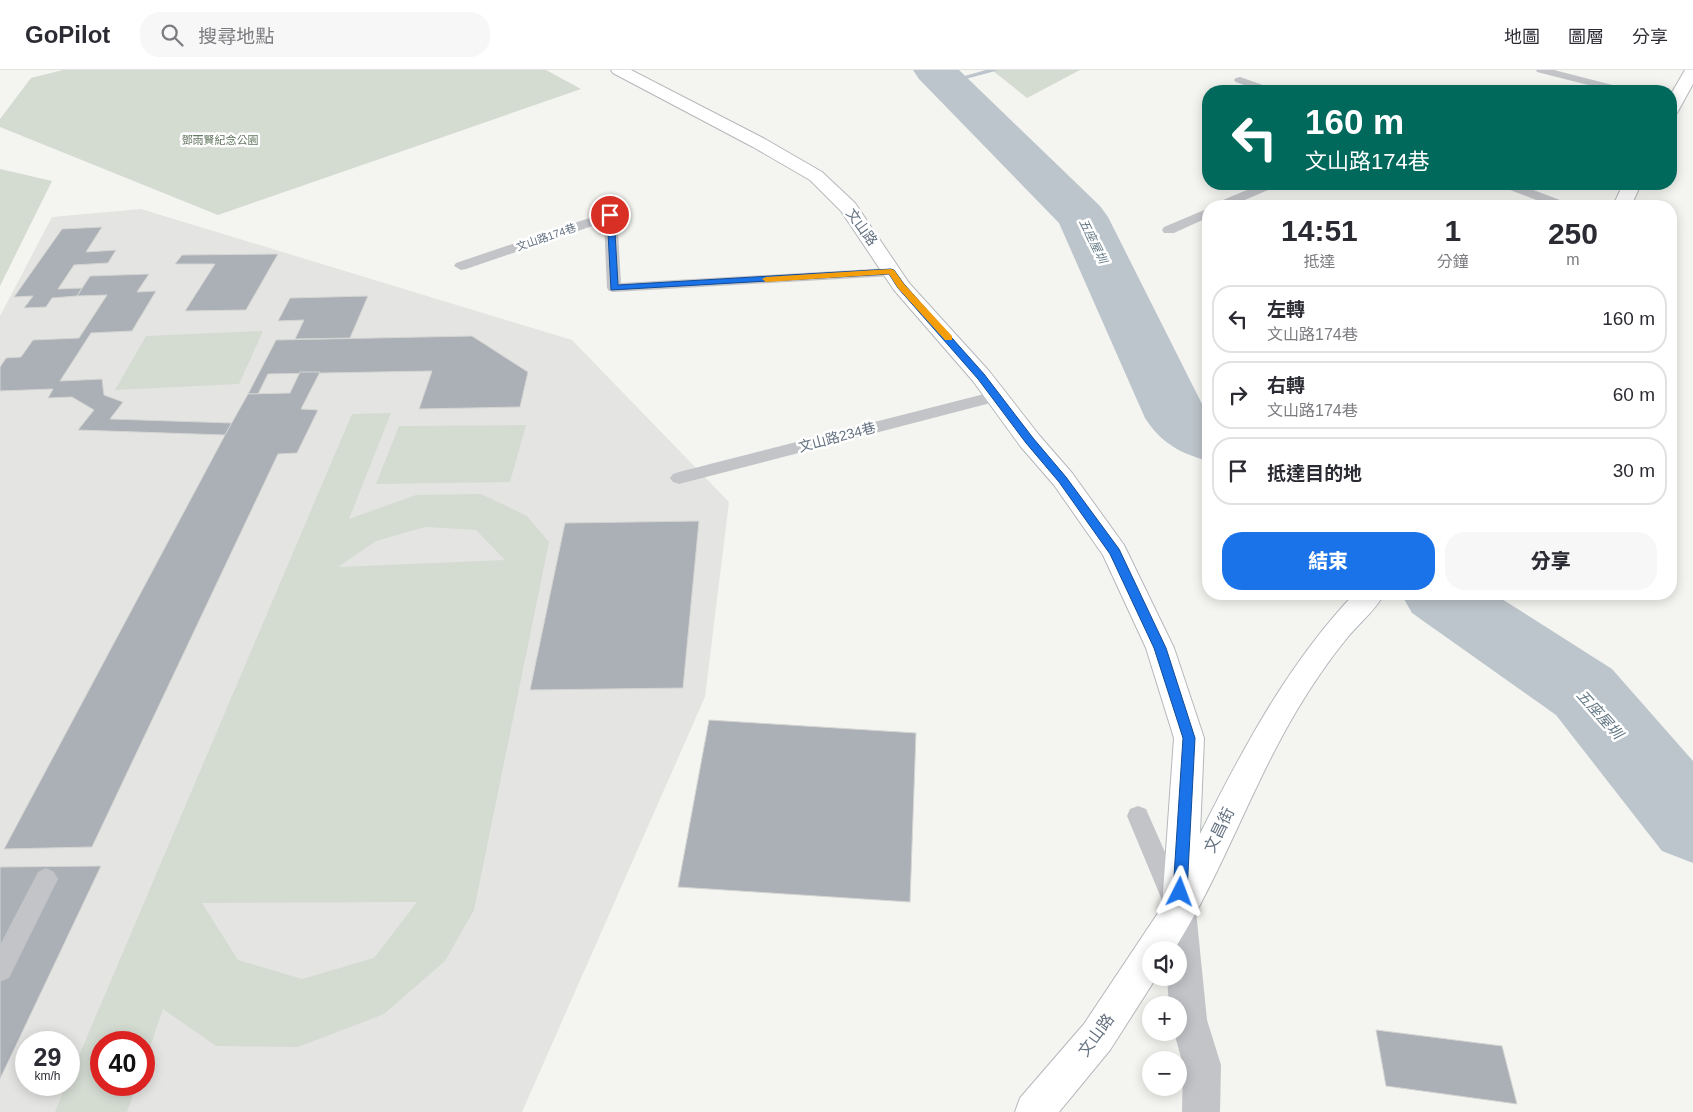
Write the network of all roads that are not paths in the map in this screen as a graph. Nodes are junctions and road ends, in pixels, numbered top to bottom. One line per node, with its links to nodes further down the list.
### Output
1 (619, 70): 15 (street, 文山路)
2 (1541, 70): 6 (lane)
3 (1240, 80): 5 (lane)
4 (1690, 80): 7 (street)
5 (1254, 85)
6 (1600, 85)
7 (1677, 99)
8 (1257, 190): 10 (lane)
9 (1522, 190): 11 (lane)
10 (1235, 200)
11 (1547, 200)
12 (1202, 215): 13 (lane)
13 (1169, 230)
14 (461, 266): 15 (lane, 文山路174巷)
15 (891, 272): 16 (street, 文山路)
16 (996, 396): 17 (lane, 文山路234巷); 21 (street, 文山路)
17 (678, 478)
18 (1364, 600): 21 (street, 文昌街)
19 (1138, 816): 21 (lane)
20 (46, 878): 24 (lane)
21 (1179, 911): 22 (street, 文山路); 26 (street)
22 (1160, 941)
23 (1142, 968): 25 (street, 文山路)
24 (0, 970)
25 (1034, 1112)
26 (1202, 1112)

